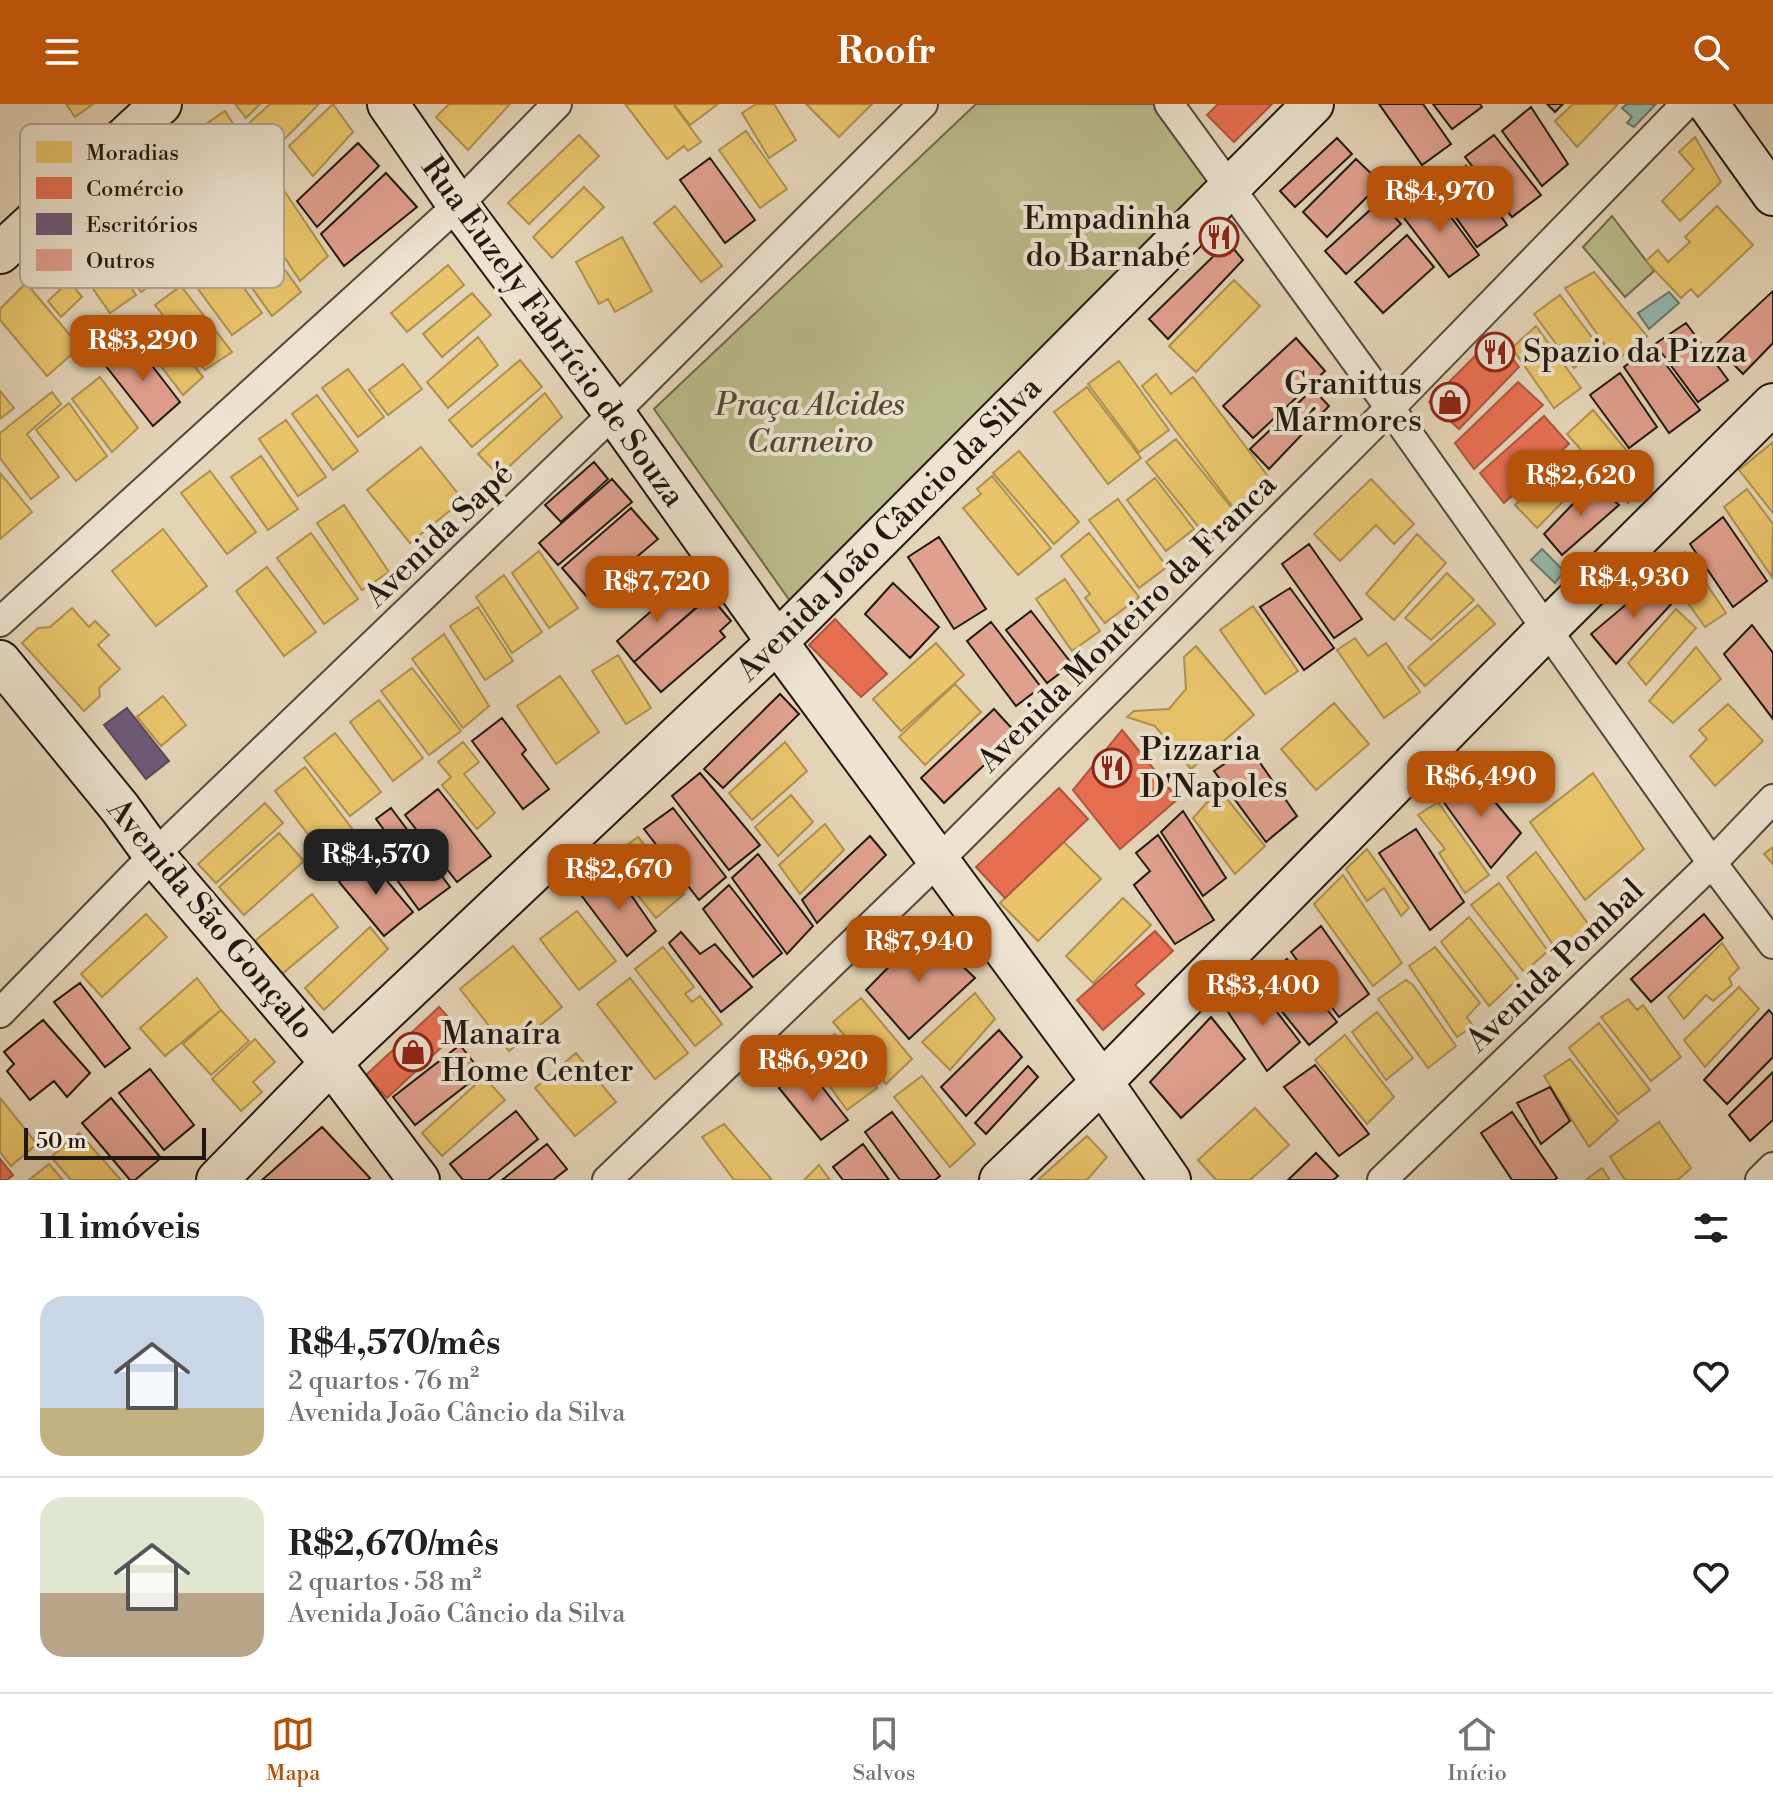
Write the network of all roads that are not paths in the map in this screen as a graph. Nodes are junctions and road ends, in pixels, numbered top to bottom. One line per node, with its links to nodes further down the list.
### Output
1 (161, 104): 9 (main road)
2 (388, 104): 12 (main road, Rua Euzely Fabrício de Souza)
3 (557, 104): 12 (street)
4 (923, 104): 17 (street, Avenida Sapé)
5 (1169, 104): 10 (street)
6 (1313, 104): 10 (main road, Avenida João Câncio da Silva)
7 (1686, 104): 16 (street, Avenida Monteiro da Franca)
8 (1708, 104): 11 (main road)
9 (139, 124)
10 (1231, 187): 16 (street); 20 (main road, Avenida João Câncio da Silva)
11 (1773, 195)
12 (458, 205): 17 (main road, Rua Euzely Fabrício de Souza); 18 (street)
13 (20, 234): 14 (main road)
14 (0, 253)
15 (1773, 404): 19 (main road)
16 (1390, 408): 19 (street); 24 (street, Avenida Monteiro da Franca)
17 (614, 413): 20 (main road, Rua Euzely Fabrício de Souza); 23 (street, Avenida Sapé)
18 (0, 622)
19 (1547, 629): 25 (street); 29 (main road)
20 (777, 642): 24 (main road, Rua Euzely Fabrício de Souza); 28 (main road, Avenida João Câncio da Silva)
21 (0, 661): 23 (main road, Avenida São Gonçalo)
22 (1773, 799): 25 (street, Avenida Pombal)
23 (154, 855): 27 (street, Avenida Sapé); 28 (main road, Avenida São Gonçalo)
24 (939, 860): 29 (main road, Rua Euzely Fabrício de Souza); 33 (street, Avenida Monteiro da Franca)
25 (1712, 863): 26 (street); 36 (street, Avenida Pombal)
26 (1773, 944)
27 (0, 1013)
28 (331, 1063): 31 (main road, Avenida João Câncio da Silva); 32 (main road, Avenida São Gonçalo)
29 (1102, 1082): 34 (main road); 35 (main road, Rua Euzely Fabrício de Souza)
30 (1773, 1167): 37 (street)
31 (217, 1180)
32 (419, 1180)
33 (607, 1180)
34 (1000, 1180)
35 (1170, 1180)
36 (1382, 1180)
37 (1760, 1180)

